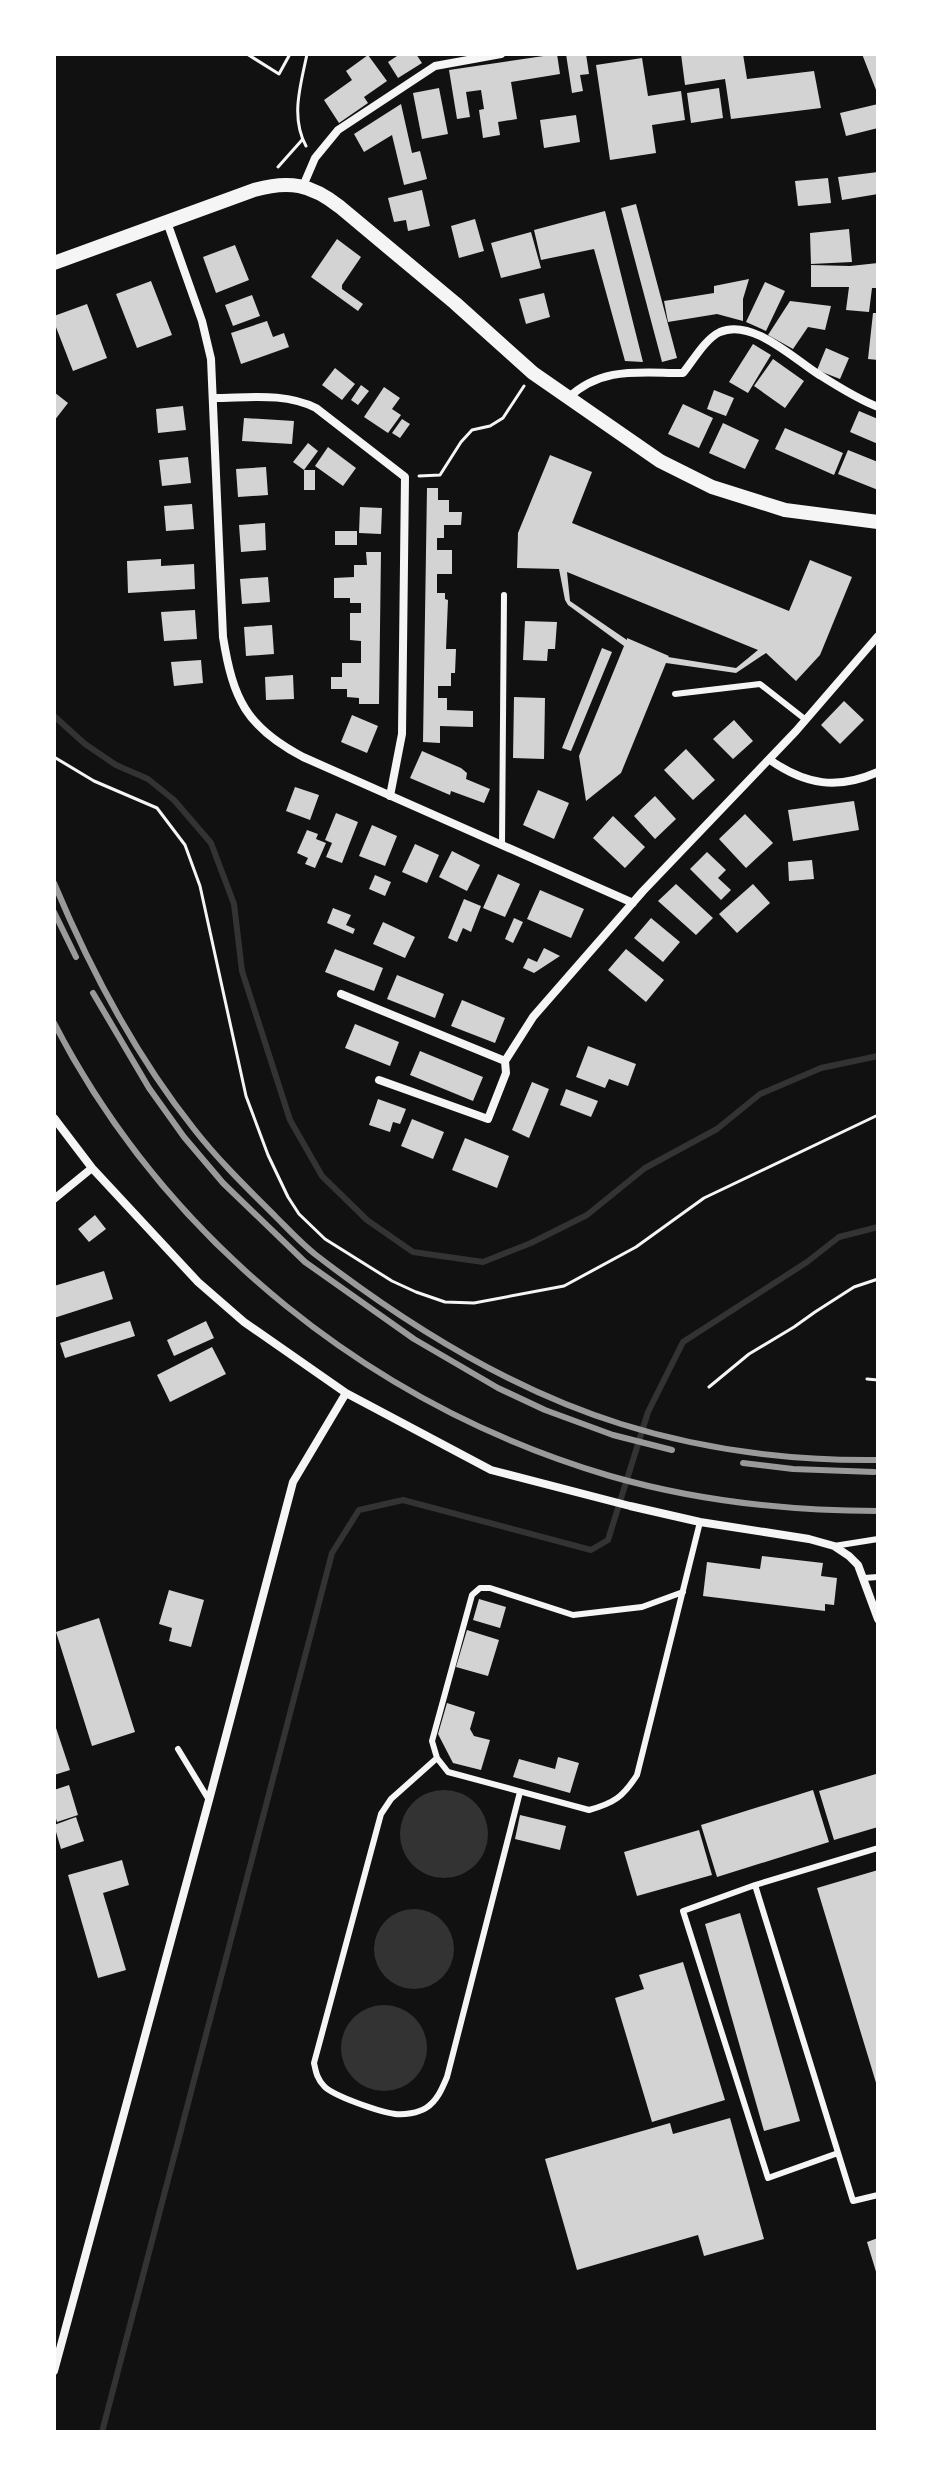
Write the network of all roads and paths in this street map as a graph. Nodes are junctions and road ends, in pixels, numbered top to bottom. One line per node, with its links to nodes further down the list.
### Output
1 (247, 54): 2 (path)
2 (290, 54)
3 (307, 54): 5 (path)
4 (501, 54): 6 (street)
5 (302, 139): 6 (path); 7 (path)
6 (315, 158): 8 (street)
7 (272, 173)
8 (303, 186): 9 (street); 11 (street)
9 (167, 222): 10 (street); 12 (street)
10 (54, 263)
11 (533, 373): 13 (street); 15 (path)
12 (213, 398): 15 (street); 24 (street)
13 (568, 398): 14 (street); 16 (street)
14 (878, 407)
15 (405, 477): 24 (street)
16 (878, 522)
17 (504, 595): 25 (lane)
18 (878, 636): 20 (street)
19 (675, 694): 20 (lane)
20 (806, 720): 22 (street)
21 (54, 757): 30 (path)
22 (770, 760): 23 (street); 26 (street)
23 (878, 772)
24 (390, 796): 25 (street)
25 (502, 845): 26 (street)
26 (633, 903): 28 (street)
27 (341, 994): 28 (street)
28 (505, 1061): 29 (street)
29 (379, 1080)
30 (878, 1115)
31 (54, 1118): 32 (street)
32 (92, 1168): 33 (street); 38 (street)
33 (54, 1199)
34 (878, 1279): 37 (path)
35 (867, 1379): 36 (path)
36 (878, 1380)
37 (709, 1387)
38 (346, 1393): 39 (street); 49 (street)
39 (700, 1522): 41 (street); 44 (lane)
40 (878, 1539): 41 (lane)
41 (834, 1546): 43 (street)
42 (878, 1577): 43 (lane)
43 (864, 1578): 45 (street)
44 (683, 1592): 47 (lane); 48 (lane)
45 (878, 1619)
46 (178, 1749): 49 (lane)
47 (437, 1758): 48 (lane); 48 (lane)
48 (520, 1792)
49 (209, 1800): 54 (street)
50 (878, 1848): 51 (lane)
51 (755, 1885): 52 (lane); 52 (lane)
52 (838, 2153): 53 (lane)
53 (878, 2195)
54 (54, 2371)

